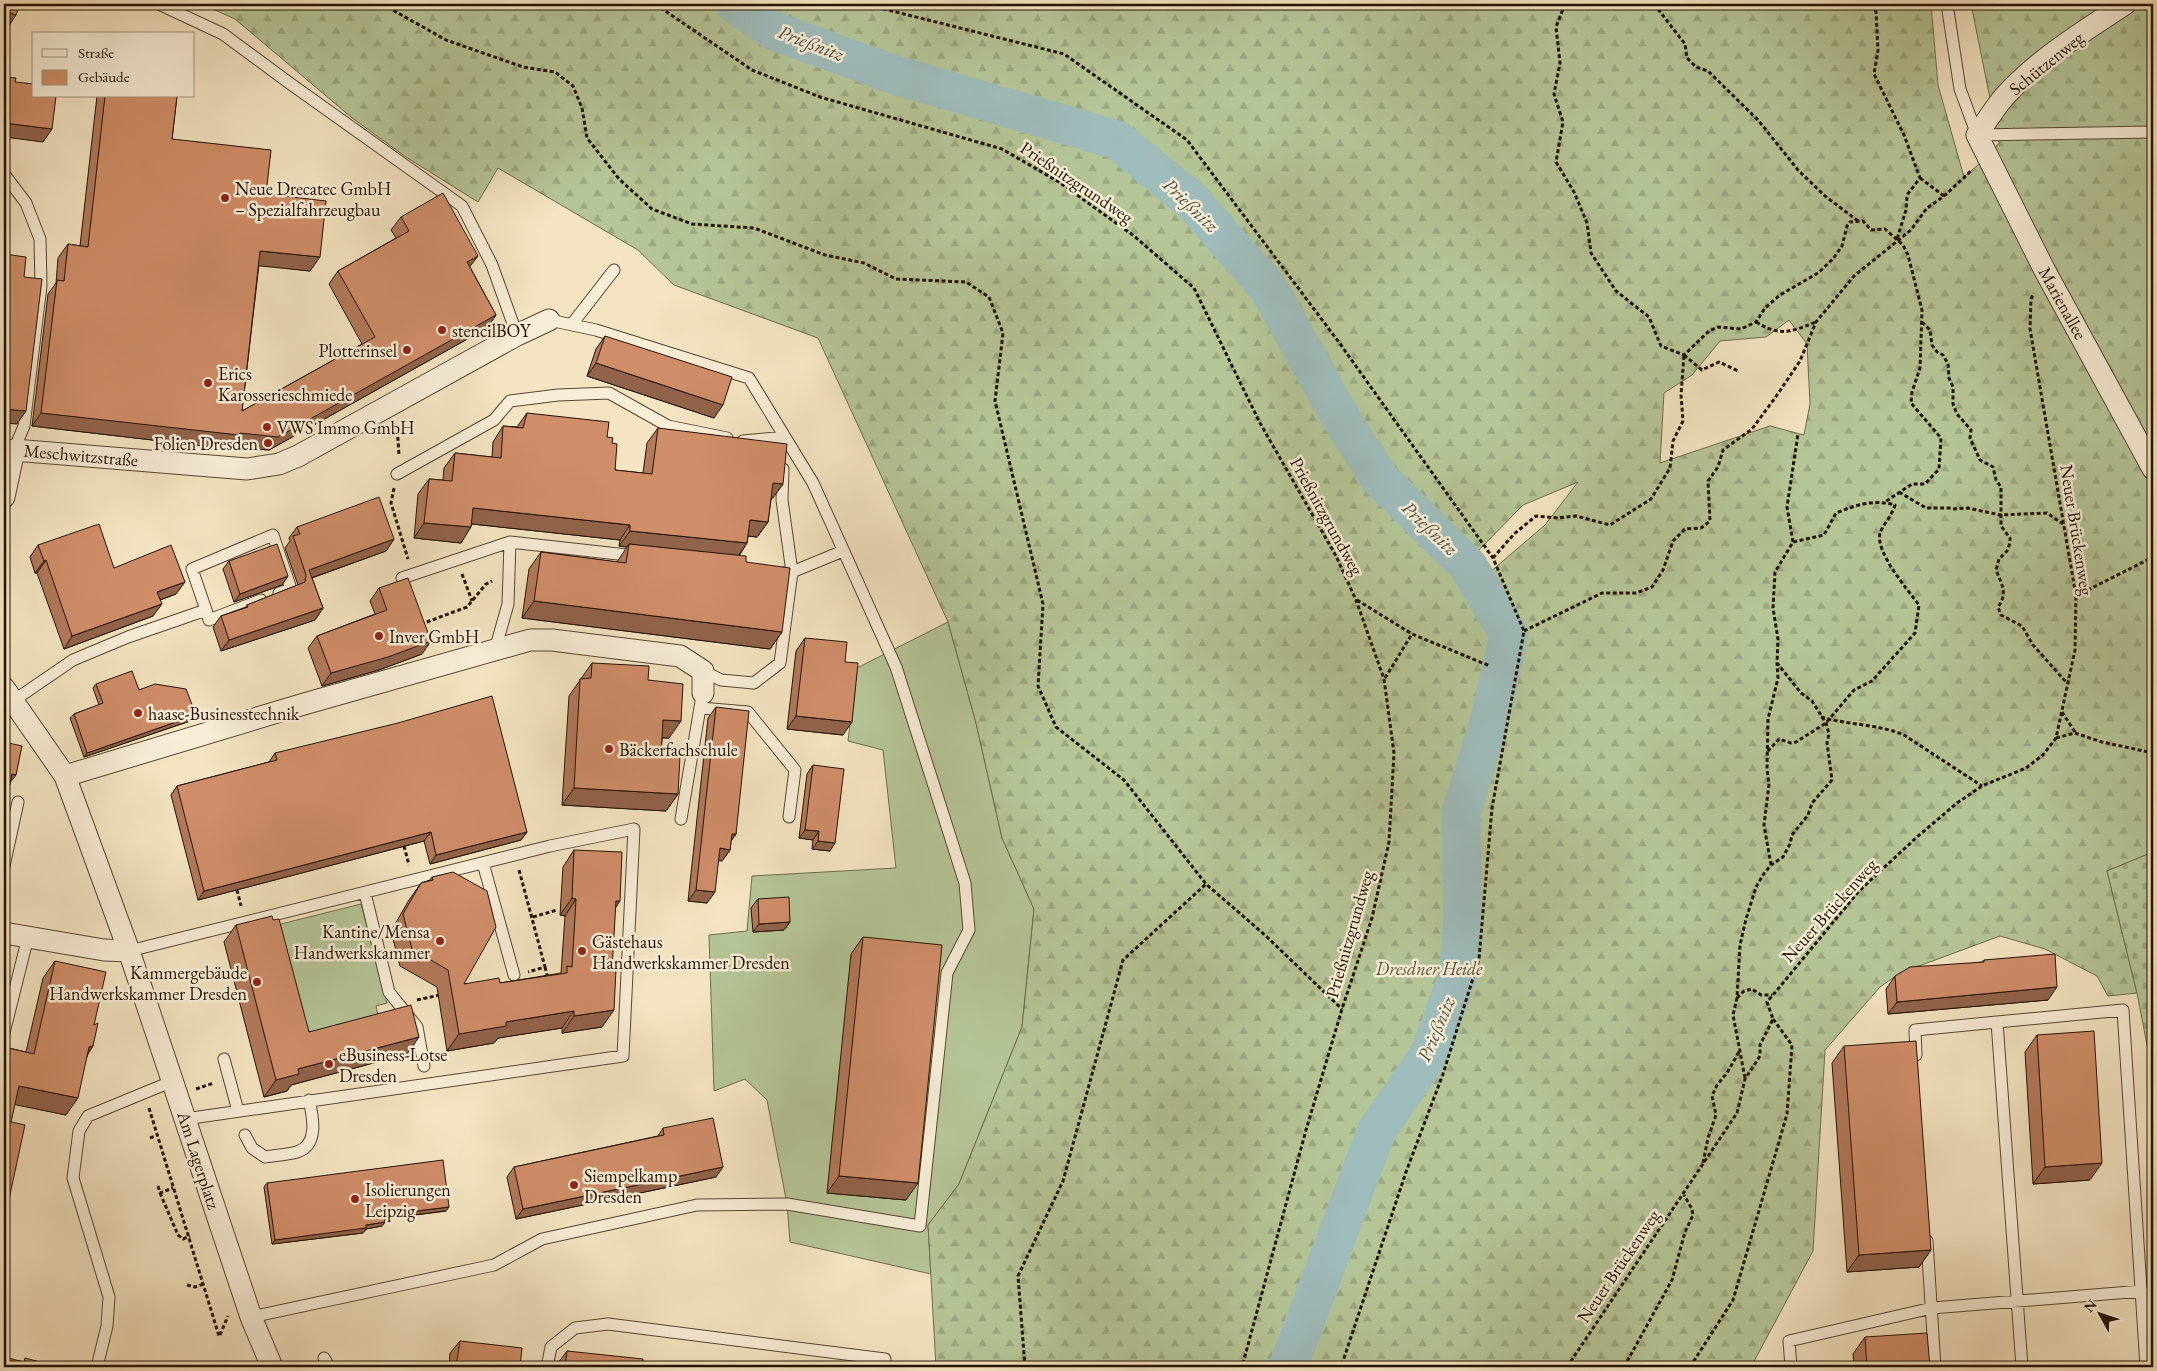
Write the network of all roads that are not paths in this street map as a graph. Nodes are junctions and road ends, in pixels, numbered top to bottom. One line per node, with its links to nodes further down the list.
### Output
1 (159, 4): 10 (lane)
2 (1947, 4): 5 (lane)
3 (2125, 4): 5 (street, Schützenweg)
4 (2153, 132): 5 (lane)
5 (1977, 135): 13 (street, Marienallee)
6 (4, 174): 12 (lane)
7 (614, 270): 9 (lane)
8 (549, 320): 9 (lane); 10 (street, Meschwitzstraße)
9 (572, 324): 11 (lane)
10 (517, 335): 12 (street, Meschwitzstraße)
11 (784, 437): 14 (lane); 17 (lane); 20 (lane)
12 (9, 449): 15 (street, Meschwitzstraße)
13 (2153, 469)
14 (396, 474)
15 (4, 497)
16 (510, 542): 18 (lane); 21 (lane); 23 (lane)
17 (843, 551): 20 (lane); 53 (lane)
18 (646, 557)
19 (772, 570): 20 (lane)
20 (792, 572): 24 (lane)
21 (402, 578)
22 (206, 610): 22 (lane); 25 (lane)
23 (495, 650): 24 (street); 27 (street)
24 (703, 670): 26 (street)
25 (8, 694): 27 (street, Am Lagerplatz)
26 (702, 701): 29 (lane); 30 (lane)
27 (65, 776): 36 (street, Am Lagerplatz)
28 (18, 802): 32 (lane)
29 (789, 817)
30 (681, 818)
31 (483, 863): 33 (lane); 37 (lane); 45 (lane)
32 (4, 866)
33 (365, 893): 36 (lane); 42 (lane)
34 (4, 933): 35 (street)
35 (28, 937): 36 (street); 38 (lane)
36 (129, 951): 44 (street, Am Lagerplatz)
37 (514, 976)
38 (5, 1020): 40 (lane)
39 (1998, 1022): 43 (lane); 50 (lane); 51 (lane)
40 (4, 1033)
41 (224, 1059): 46 (lane)
42 (424, 1066)
43 (1917, 1070)
44 (175, 1088): 47 (street, Am Lagerplatz); 54 (lane)
45 (309, 1100): 46 (lane); 48 (lane)
46 (238, 1111): 47 (lane)
47 (185, 1118): 53 (street, Am Lagerplatz)
48 (245, 1135)
49 (1927, 1229): 52 (lane)
50 (2142, 1291): 51 (lane); 61 (lane)
51 (2017, 1301): 52 (lane); 60 (lane)
52 (1932, 1308): 58 (lane); 59 (lane)
53 (251, 1317): 55 (street, Am Lagerplatz)
54 (97, 1367)
55 (272, 1367)
56 (548, 1367): 57 (lane)
57 (884, 1367)
58 (1791, 1367)
59 (1935, 1367)
60 (2022, 1367)
61 (2146, 1367)

